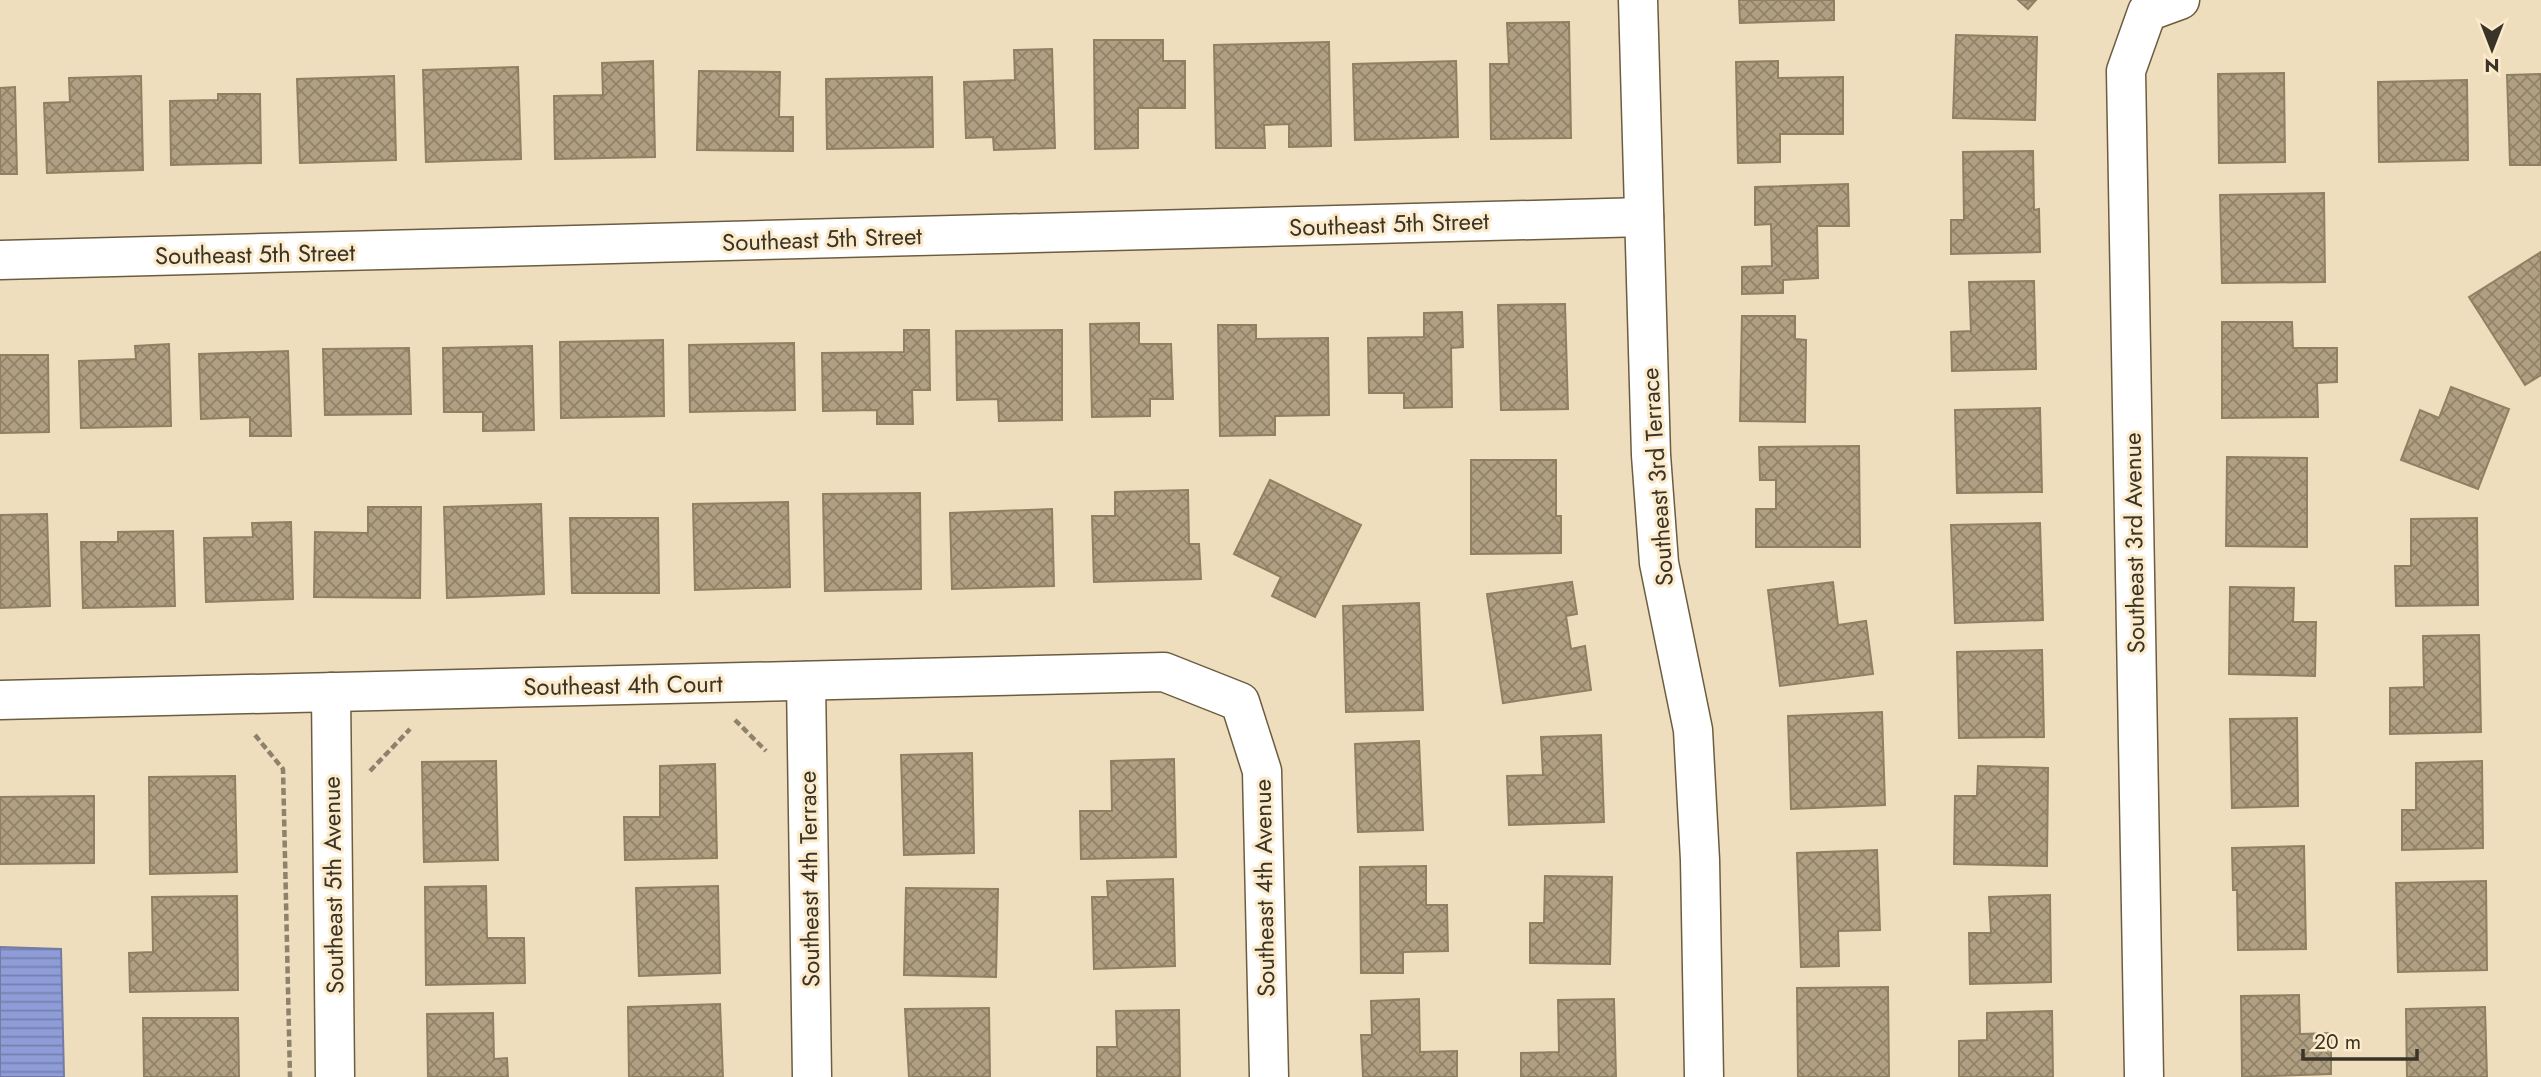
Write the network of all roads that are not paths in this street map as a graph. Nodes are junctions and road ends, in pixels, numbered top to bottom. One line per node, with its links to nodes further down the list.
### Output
1 (1638, 0): 3 (street, Southeast 3rd Terrace)
2 (2163, 6): 13 (street, Southeast 3rd Avenue)
3 (1644, 217): 4 (street, Southeast 5th Street); 12 (street, Southeast 3rd Terrace)
4 (0, 260)
5 (806, 681): 6 (street, Southeast 4th Court); 8 (street, Southeast 4th Court); 10 (street, Southeast 4th Terrace)
6 (331, 692): 7 (street, Southeast 4th Court); 9 (street, Southeast 5th Avenue)
7 (0, 700)
8 (1240, 702): 11 (street, Southeast 4th Avenue)
9 (335, 1077)
10 (812, 1077)
11 (1269, 1077)
12 (1704, 1077)
13 (2144, 1077)

